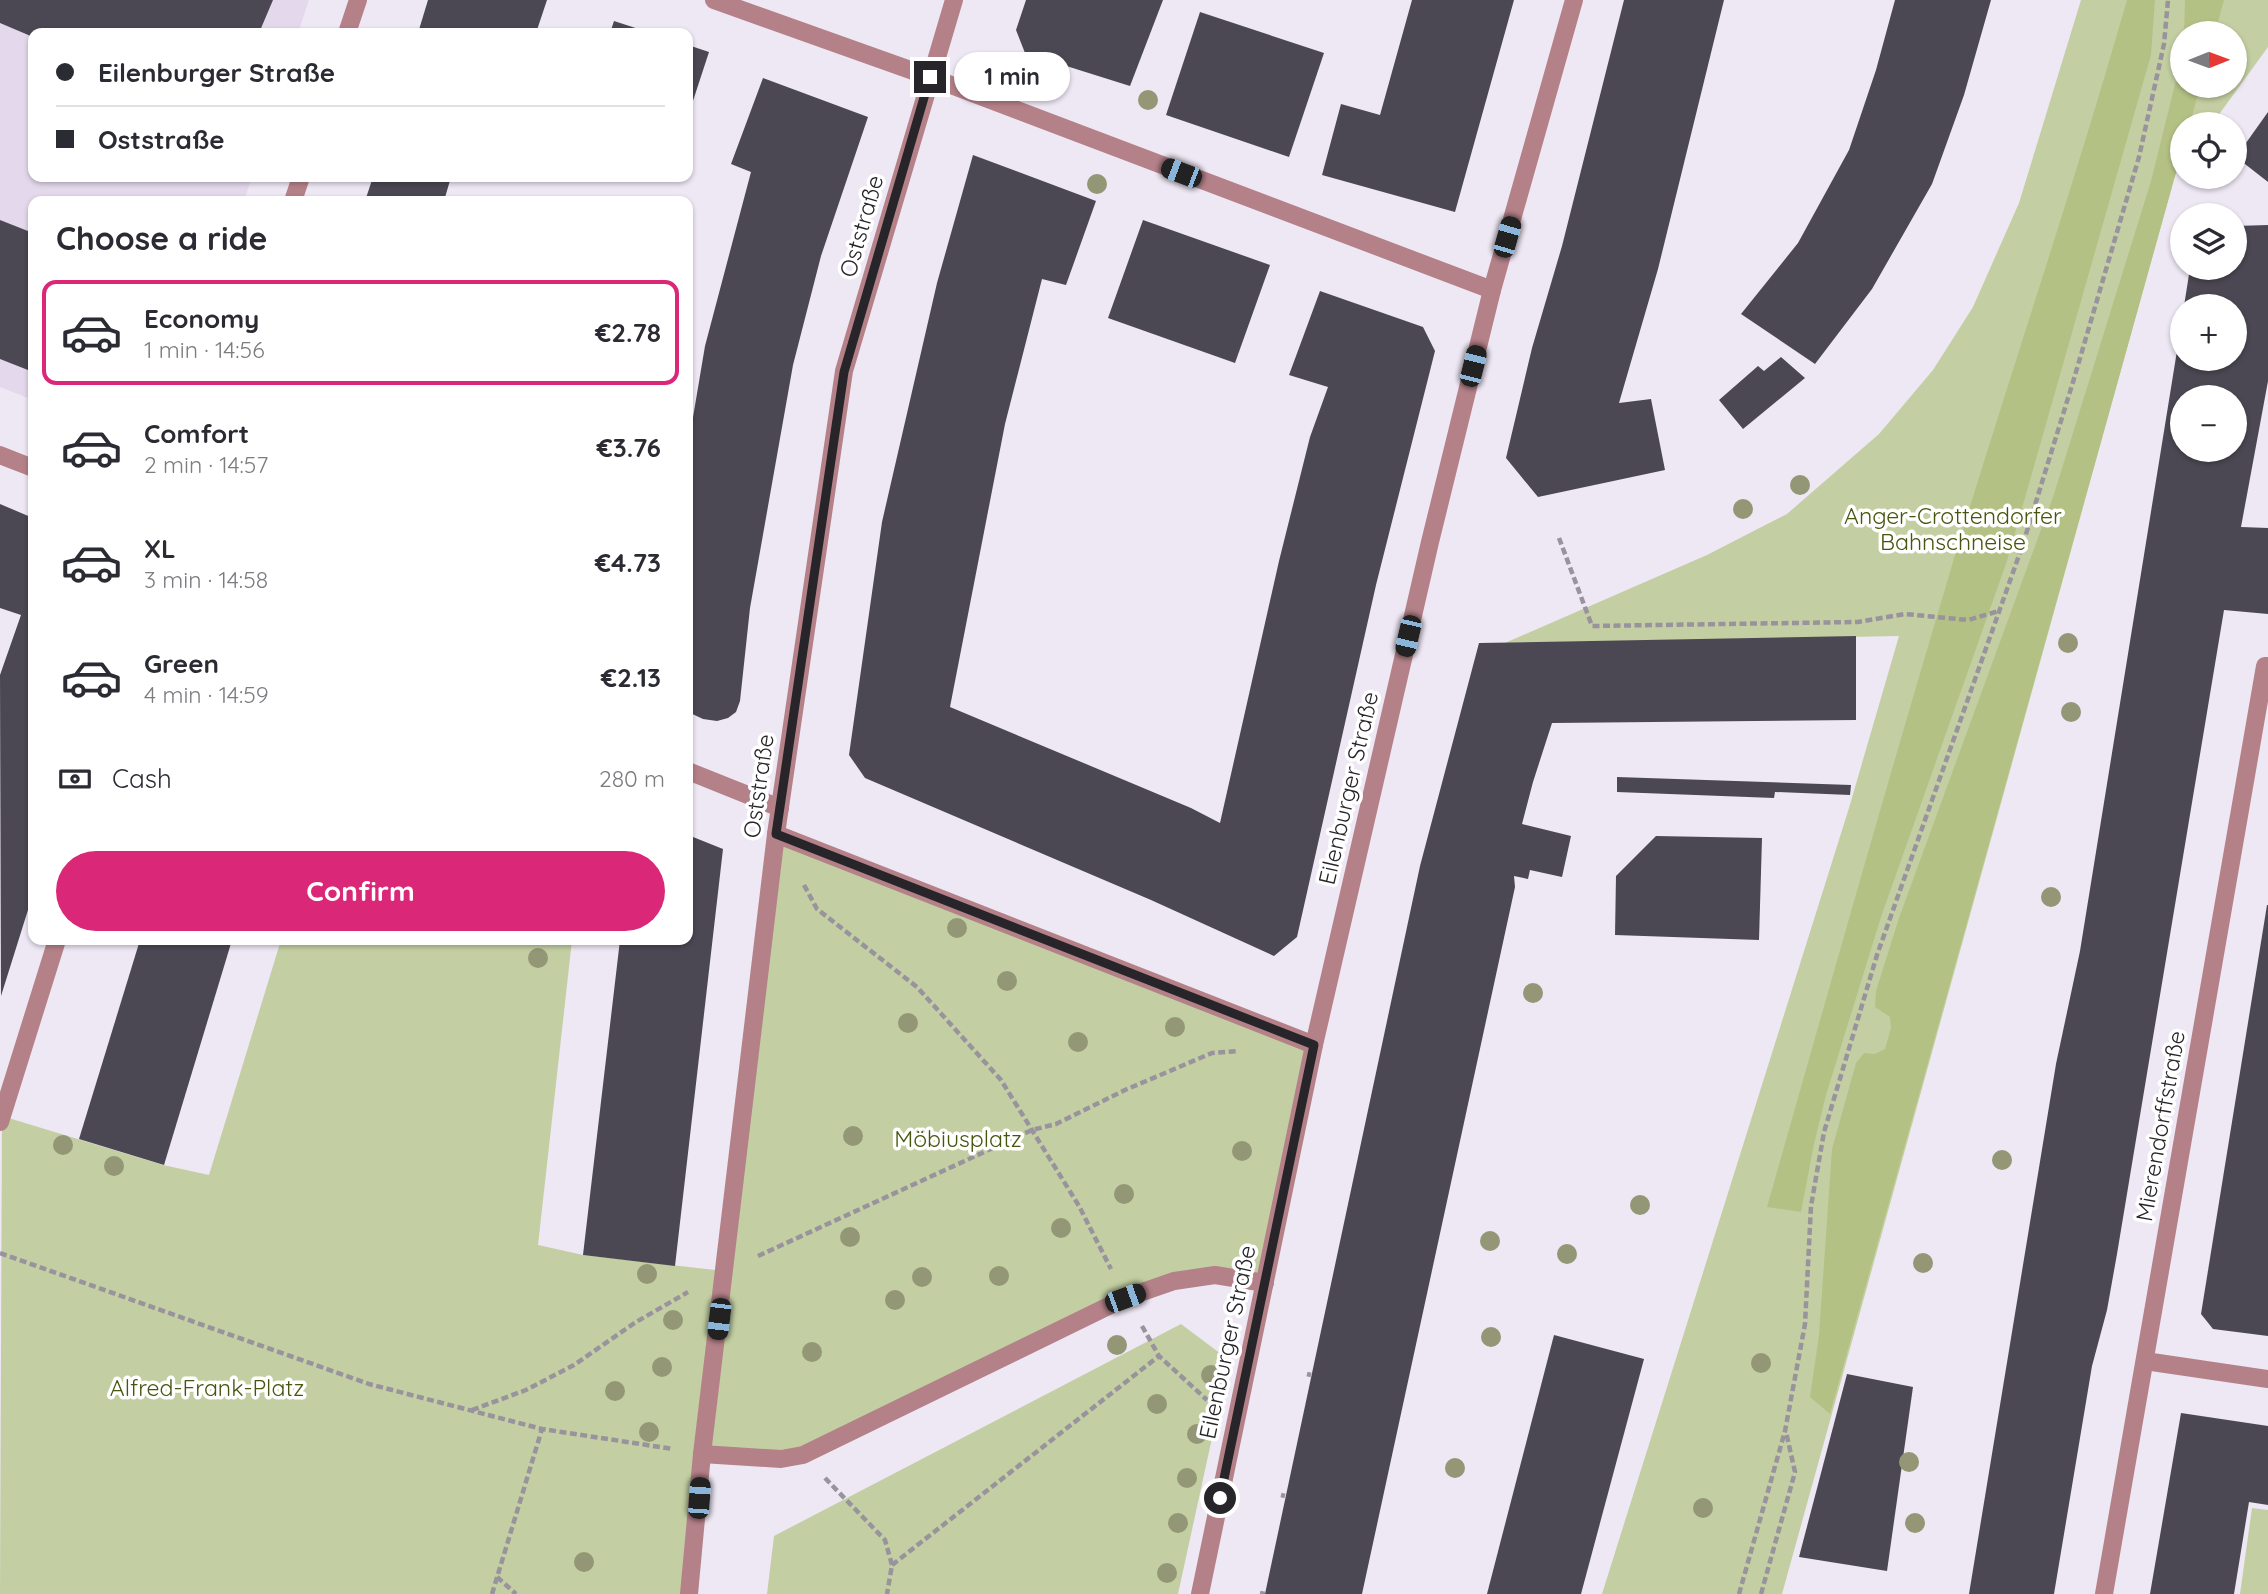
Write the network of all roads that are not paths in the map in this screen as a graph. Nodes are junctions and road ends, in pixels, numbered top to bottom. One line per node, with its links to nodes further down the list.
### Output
1 (358, 0): 5 (street)
2 (714, 0): 6 (street)
3 (954, 0): 6 (street, Oststraße)
4 (1574, 0): 7 (street, Eilenburger Straße)
5 (349, 28)
6 (930, 77): 7 (street); 12 (street, Oststraße)
7 (1492, 290): 15 (street, Eilenburger Straße)
8 (0, 455): 9 (street)
9 (28, 466)
10 (2267, 666): 18 (street, Mierendorffstraße)
11 (693, 773): 12 (street)
12 (779, 808): 13 (street, Oststraße)
13 (776, 834): 15 (street); 20 (street, Oststraße)
14 (55, 945): 16 (street)
15 (1314, 1045): 17 (street, Eilenburger Straße)
16 (0, 1122)
17 (1265, 1283): 20 (street); 22 (street, Eilenburger Straße)
18 (2145, 1361): 19 (street); 23 (street, Mierendorffstraße)
19 (2268, 1379)
20 (702, 1454): 21 (street, Oststraße)
21 (689, 1594)
22 (1200, 1594)
23 (2104, 1594)

